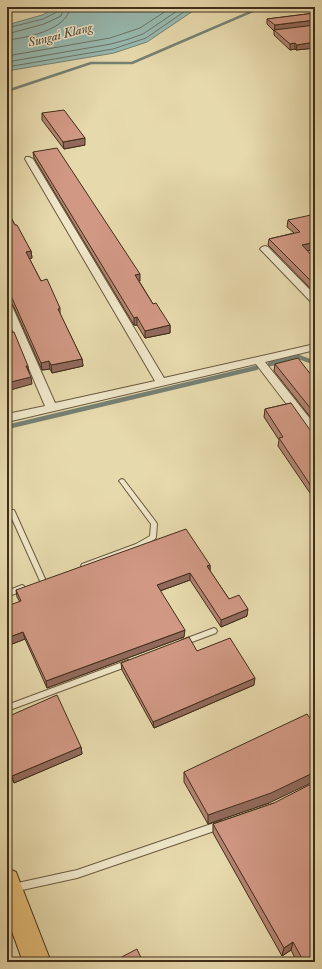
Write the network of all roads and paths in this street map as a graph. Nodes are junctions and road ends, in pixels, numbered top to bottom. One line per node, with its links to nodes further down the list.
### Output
1 (28, 159): 7 (street)
2 (265, 249): 3 (street)
3 (315, 301)
4 (7, 306): 8 (street)
5 (315, 347): 6 (street)
6 (258, 360): 7 (street); 10 (street)
7 (161, 382): 8 (street)
8 (51, 406): 9 (street)
9 (7, 418)
10 (315, 433)
11 (122, 481): 13 (lane)
12 (12, 512): 15 (lane)
13 (80, 567)
14 (51, 578): 15 (lane)
15 (43, 580): 16 (lane)
16 (36, 583)
17 (29, 586): 18 (lane)
18 (7, 594)
19 (214, 631): 20 (lane)
20 (177, 645)
21 (133, 661): 22 (lane)
22 (7, 708)
23 (227, 822): 24 (lane)
24 (8, 885): 25 (main road)
25 (37, 962)

